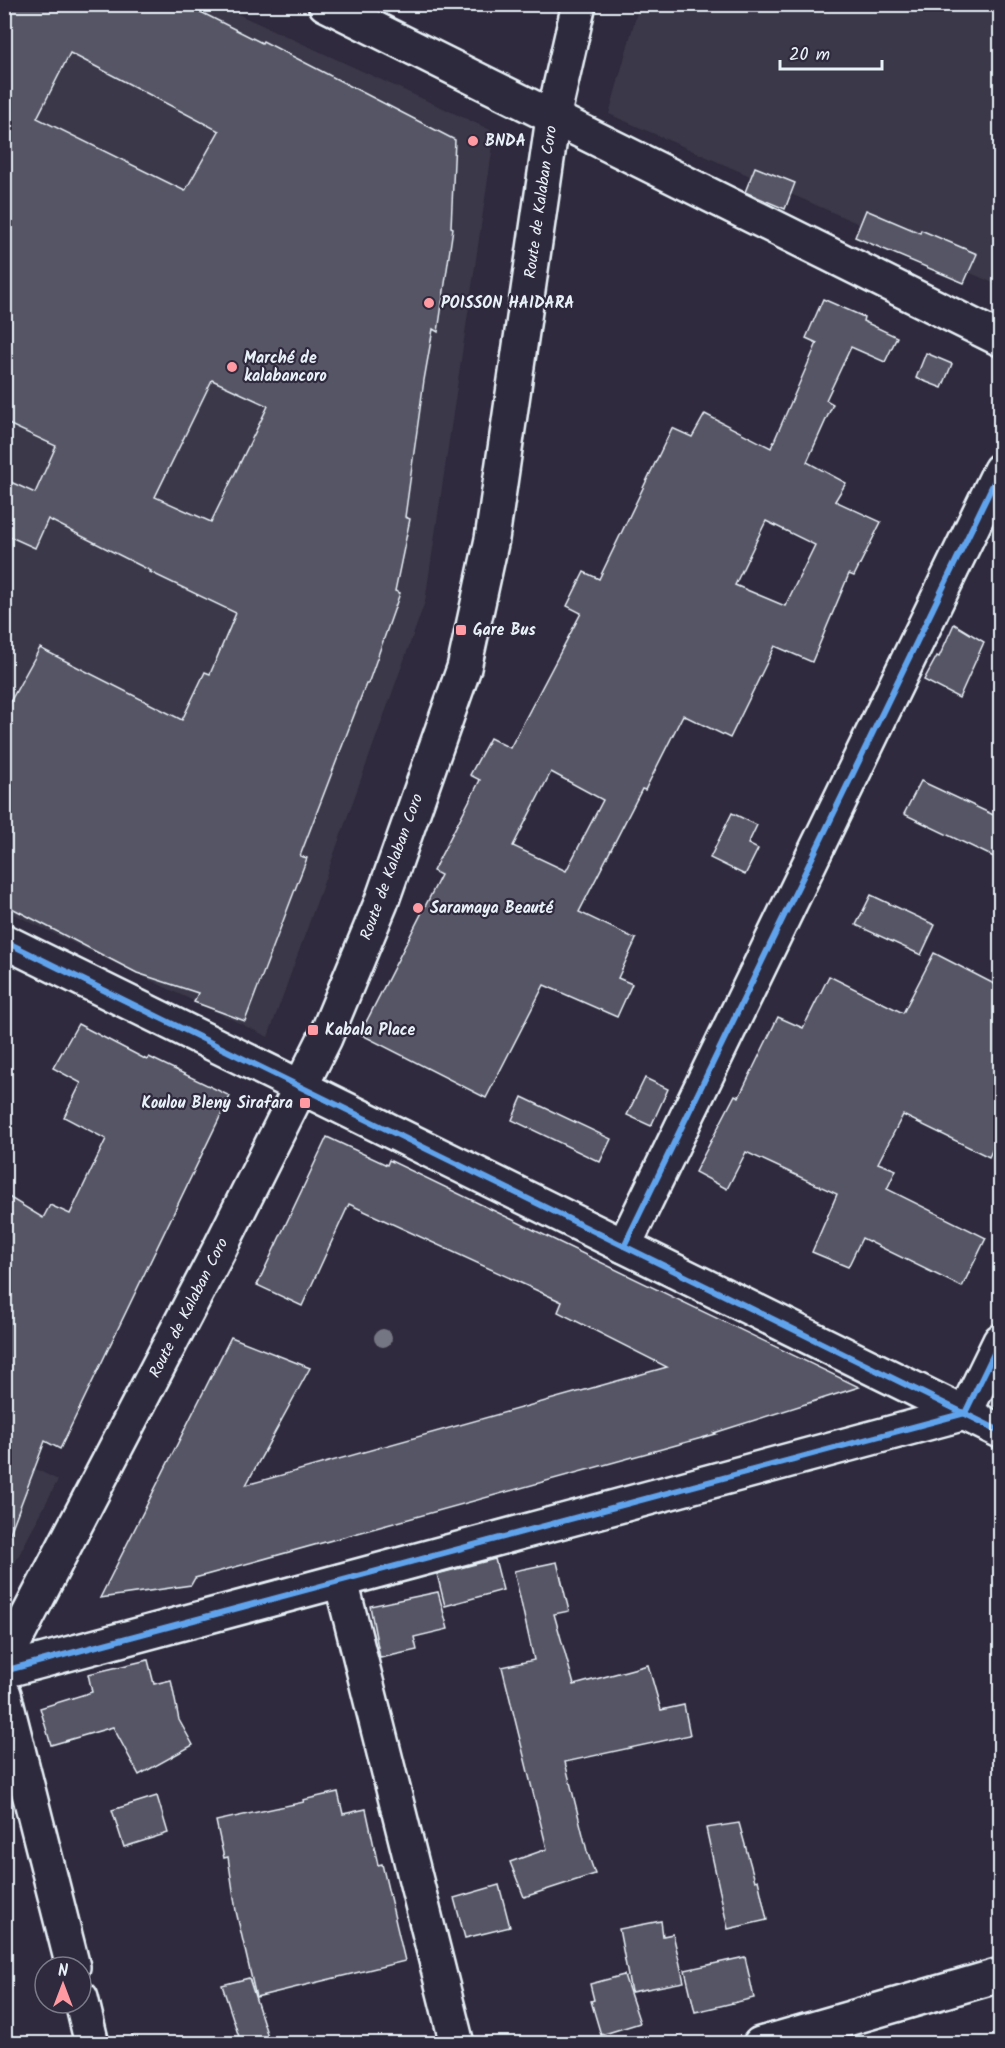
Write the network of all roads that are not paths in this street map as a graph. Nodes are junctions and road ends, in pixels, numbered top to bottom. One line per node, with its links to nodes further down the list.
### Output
1 (325, 4): 3 (street)
2 (579, 4): 3 (street, Route de Kalaban Coro)
3 (553, 118): 4 (street); 7 (street, Route de Kalaban Coro)
4 (1000, 339)
5 (1000, 470): 8 (street)
6 (4, 941): 7 (street)
7 (300, 1087): 8 (street); 13 (street, Route de Kalaban Coro)
8 (624, 1246): 10 (street)
9 (1000, 1341): 10 (street)
10 (965, 1413): 11 (street); 12 (street)
11 (1000, 1431)
12 (342, 1581): 14 (street); 20 (street)
13 (4, 1662)
14 (4, 1671)
15 (4, 1694): 16 (street)
16 (70, 1955)
17 (1000, 1975): 21 (street)
18 (86, 2015): 19 (street)
19 (93, 2043)
20 (457, 2043)
21 (760, 2043)

